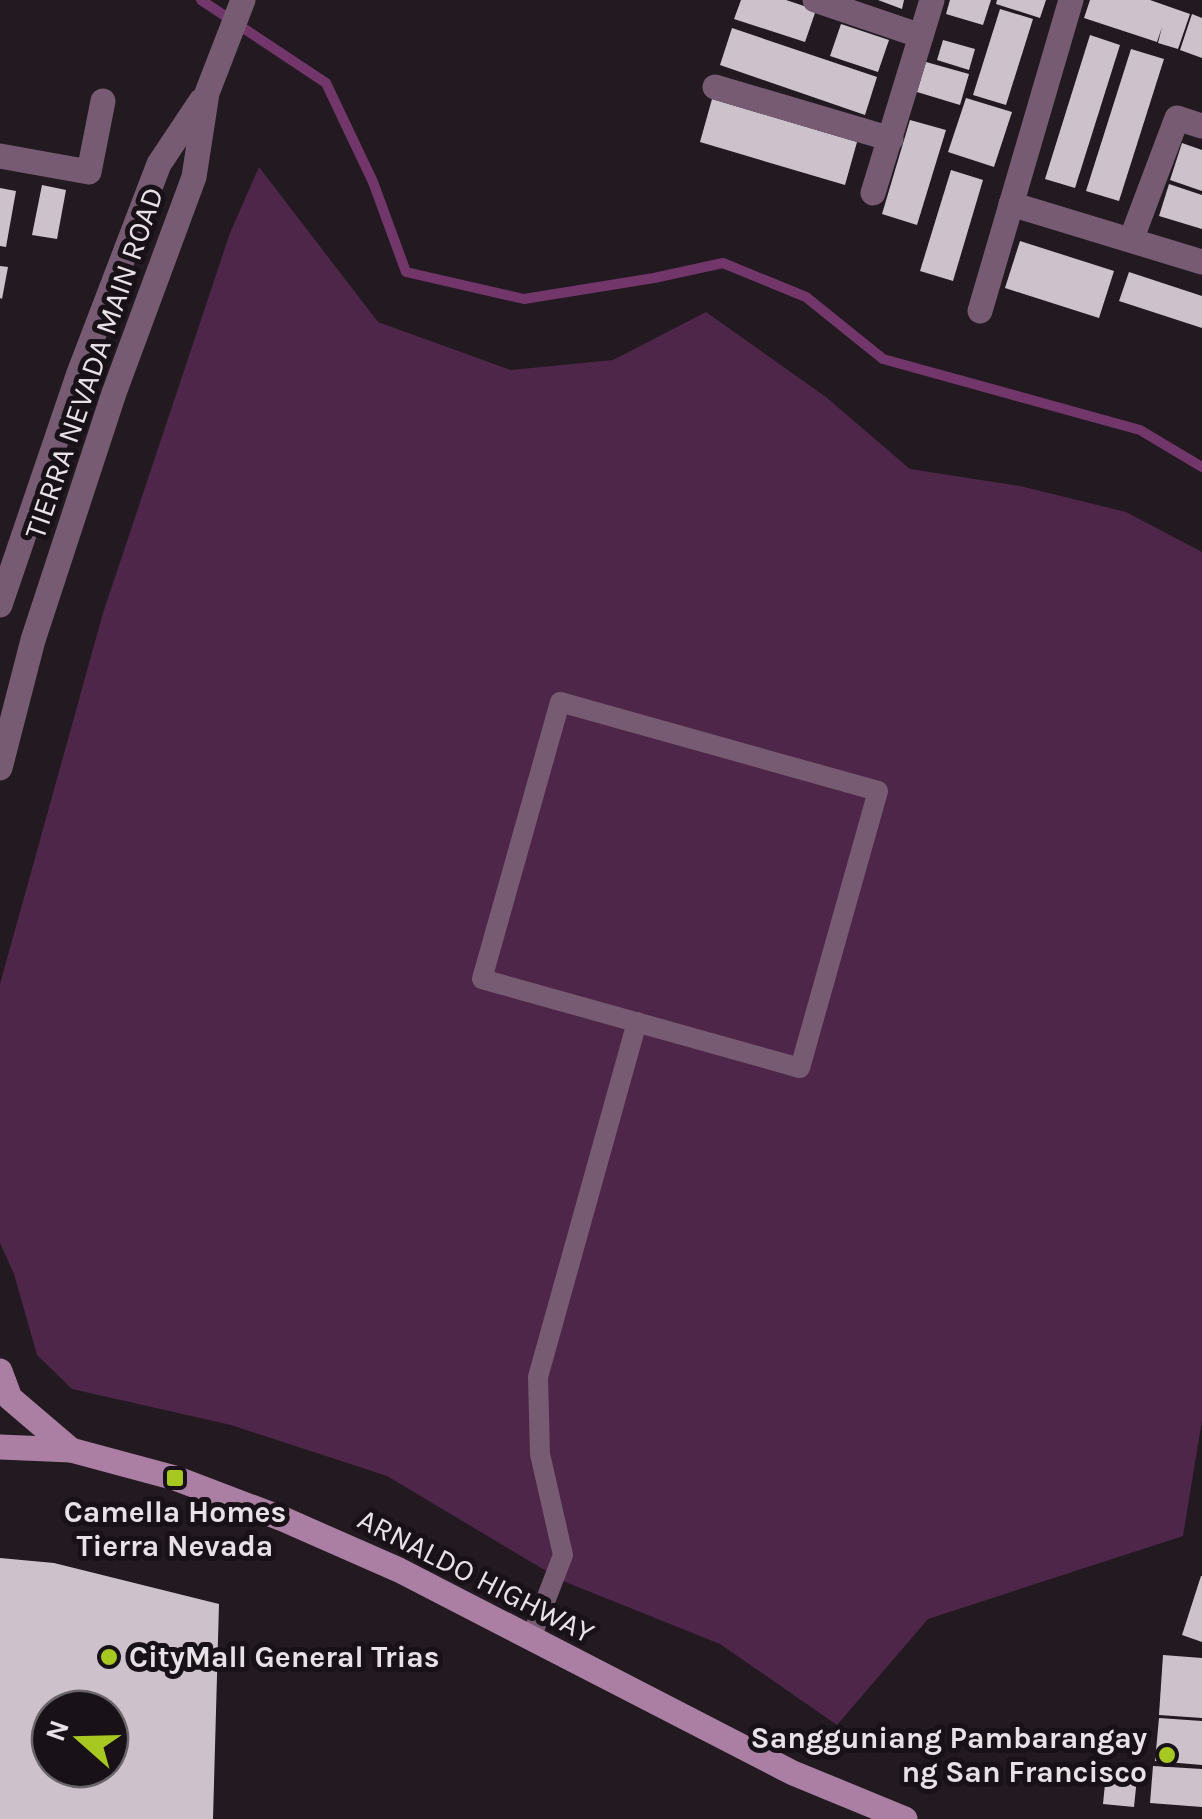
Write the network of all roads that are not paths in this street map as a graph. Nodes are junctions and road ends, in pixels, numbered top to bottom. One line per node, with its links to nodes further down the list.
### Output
1 (243, 0): 7 (street, TIERRA NEVADA MAIN ROAD)
2 (815, 0): 5 (street)
3 (932, 0): 5 (street)
4 (1071, 0): 13 (street)
5 (921, 36): 10 (street)
6 (716, 88): 10 (street)
7 (207, 93): 17 (street, TIERRA NEVADA MAIN ROAD); 18 (street, TIERRA NEVADA MAIN ROAD)
8 (102, 101): 11 (street)
9 (1202, 126): 14 (street)
10 (892, 140): 12 (street)
11 (0, 156)
12 (874, 193)
13 (1011, 204): 14 (street); 16 (street)
14 (1131, 240): 15 (street)
15 (1202, 262)
16 (980, 310)
17 (0, 605)
18 (0, 768)
19 (637, 1022): 19 (lane); 23 (lane)
20 (0, 1371): 22 (main road)
21 (0, 1447): 22 (main road, ARNALDO HIGHWAY)
22 (71, 1450): 23 (main road, ARNALDO HIGHWAY)
23 (531, 1638): 24 (main road, ARNALDO HIGHWAY)
24 (906, 1819)

